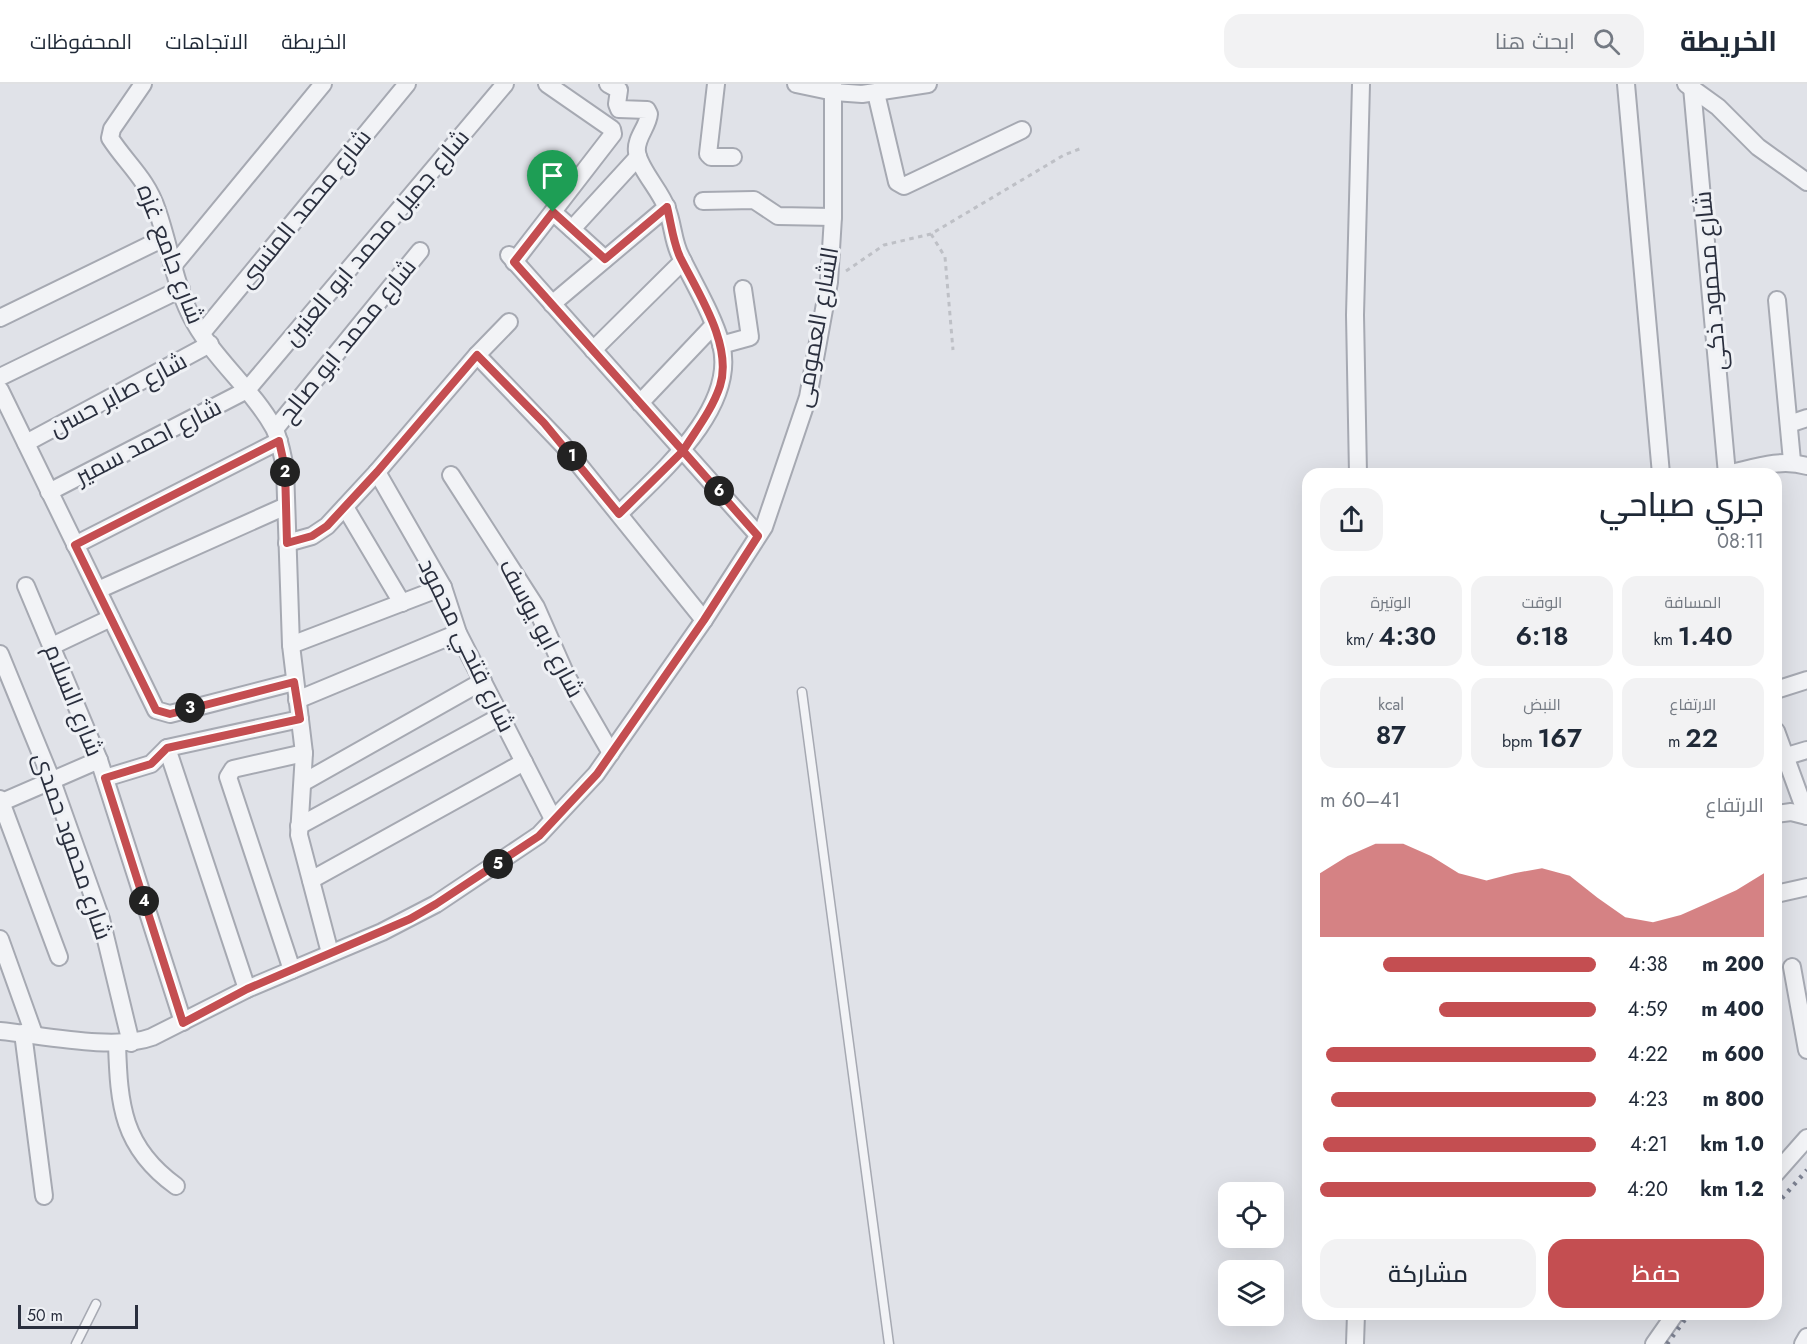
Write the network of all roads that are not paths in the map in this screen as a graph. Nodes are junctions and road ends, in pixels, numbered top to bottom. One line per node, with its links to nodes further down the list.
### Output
1 (143, 84): 24 (street, شارع جامع غزه)
2 (322, 84): 28 (street)
3 (406, 84): 36 (street, شارع محمد المنسى)
4 (505, 84): 42 (street, شارع جميل محمد ابو العنين)
5 (547, 84): 21 (street)
6 (608, 84): 16 (street)
7 (716, 84): 17 (street)
8 (796, 84): 13 (street)
9 (928, 84): 14 (street)
10 (1361, 84): 50 (street)
11 (1626, 84): 51 (street)
12 (1689, 86): 18 (street); 52 (street, شارع محمود ذكى)
13 (834, 88): 14 (street); 22 (street, الشارع العمومى)
14 (867, 91): 15 (street)
15 (1022, 129)
16 (638, 157): 20 (street); 23 (street)
17 (733, 157)
18 (1807, 182)
19 (703, 201): 22 (street)
20 (667, 207): 26 (street); 27 (street)
21 (553, 212): 23 (street); 32 (street)
22 (833, 217): 60 (street, الشارع العمومى)
23 (572, 229): 26 (street)
24 (164, 238): 28 (street, شارع جامع غزه); 33 (street)
25 (420, 251): 46 (street, شارع محمد ابو صالح)
26 (605, 259): 32 (street)
27 (683, 261): 35 (street); 38 (street)
28 (172, 266): 29 (street, شارع جامع غزه)
29 (181, 289): 36 (street, شارع جامع غزه); 40 (street)
30 (743, 289): 37 (street)
31 (1777, 300): 45 (street)
32 (552, 304): 38 (street)
33 (0, 318)
34 (508, 322): 39 (street)
35 (713, 326): 37 (street); 43 (street)
36 (206, 338): 42 (street, شارع جامع غزه); 47 (street, شارع صابر حسن)
37 (721, 345): 48 (street)
38 (593, 350): 43 (street)
39 (477, 355): 54 (street); 59 (street)
40 (0, 377)
41 (0, 390): 47 (street)
42 (247, 390): 46 (street, شارع جامع غزه); 56 (street, شارع احمد سمير)
43 (640, 403): 48 (street)
44 (1807, 418): 45 (street)
45 (1789, 424): 49 (street)
46 (277, 435): 57 (street, شارع جامع غزه); 62 (street, شارع محمد ابو صالح)
47 (26, 443): 56 (street)
48 (683, 451): 59 (street); 60 (street)
49 (1800, 464): 53 (street)
50 (1358, 468)
51 (1660, 468)
52 (1726, 468)
53 (1771, 468)
54 (377, 472): 58 (street); 64 (street, شارع فتحي محمود)
55 (451, 475): 84 (street, شارع ابو يوسف)
56 (50, 492): 62 (street)
57 (286, 506): 61 (street, شارع جامع غزه); 65 (street)
58 (345, 507): 61 (street); 66 (street)
59 (619, 514): 68 (street)
60 (758, 536): 68 (street, الشارع العمومى)
61 (287, 543): 70 (street, شارع جامع غزه)
62 (75, 545): 65 (street)
63 (26, 586): 71 (street, شارع السلام)
64 (443, 587): 66 (street); 69 (street, شارع فتحي محمود)
65 (98, 590): 67 (street)
66 (402, 603): 70 (street)
67 (111, 618): 71 (street); 75 (street)
68 (704, 620): 84 (street, الشارع العمومى)
69 (458, 633): 74 (street, شارع فتحي محمود); 78 (street)
70 (291, 645): 75 (street, شارع جامع غزه)
71 (52, 646): 86 (street, شارع السلام)
72 (0, 654): 90 (street, شارع محمود حمدى)
73 (1807, 680): 76 (street)
74 (483, 681): 79 (street, شارع فتحي محمود); 91 (street)
75 (294, 682): 78 (street, شارع جامع غزه)
76 (1782, 688)
77 (802, 692): 120 (lane)
78 (297, 700): 80 (street, شارع جامع غزه)
79 (501, 716): 88 (street, شارع فتحي محمود); 96 (street)
80 (300, 719): 81 (street); 83 (street, شارع جامع غزه)
81 (167, 748): 89 (street); 105 (street)
82 (1807, 750): 85 (street)
83 (304, 753): 91 (street, شارع جامع غزه); 104 (street)
84 (610, 753): 95 (street, الشارع العمومى)
85 (1782, 758)
86 (99, 760): 89 (street, شارع السلام); 90 (street)
87 (1782, 760): 94 (street)
88 (524, 762): 95 (street, شارع فتحي محمود); 97 (street)
89 (105, 778): 106 (street, شارع السلام)
90 (52, 781): 92 (street); 109 (street, شارع محمود حمدى)
91 (304, 782): 96 (street, شارع جامع غزه)
92 (0, 801): 102 (street)
93 (1782, 813): 94 (street)
94 (1807, 816)
95 (553, 819): 101 (street, الشارع العمومى)
96 (299, 826): 97 (street, شارع جامع غزه)
97 (311, 880): 101 (street, شارع جامع غزه)
98 (1807, 887): 99 (street)
99 (1782, 893)
100 (0, 939): 108 (street)
101 (330, 953): 104 (street, الشارع العمومى)
102 (59, 957)
103 (1792, 967): 110 (street)
104 (292, 970): 105 (street, الشارع العمومى)
105 (247, 989): 106 (street, الشارع العمومى)
106 (183, 1023): 109 (street, الشارع العمومى)
107 (0, 1030): 108 (street, الشارع العمومى)
108 (28, 1034): 109 (street, الشارع العمومى); 114 (street)
109 (124, 1043): 113 (street, شارع محمود حمدى)
110 (1807, 1050)
111 (1807, 1138): 112 (street)
112 (1782, 1166)
113 (176, 1186)
114 (44, 1196)
115 (96, 1304): 119 (lane)
116 (1356, 1320): 121 (street)
117 (1671, 1320): 122 (street)
118 (1807, 1337): 123 (street)
119 (76, 1344)
120 (889, 1344)
121 (1355, 1344)
122 (1654, 1344)
123 (1803, 1344)

